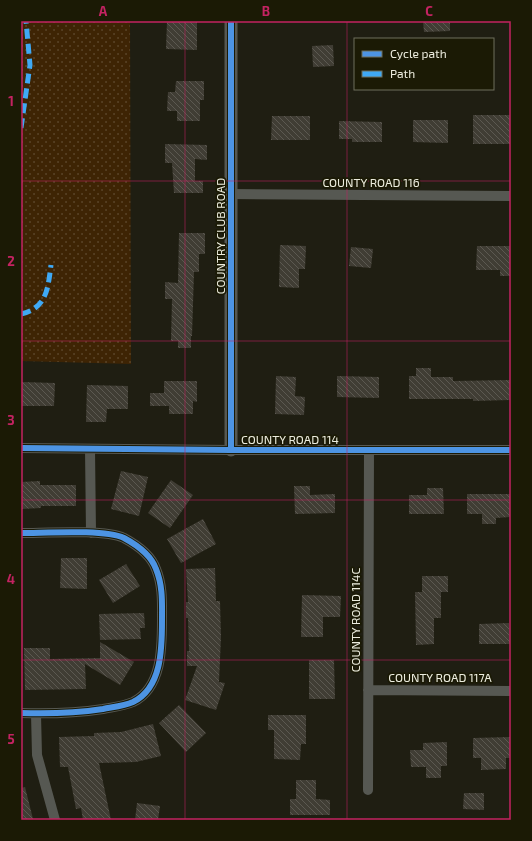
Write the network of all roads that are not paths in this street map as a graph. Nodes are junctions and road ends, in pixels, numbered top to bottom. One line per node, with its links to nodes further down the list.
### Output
1 (231, 21): 2 (street, COUNTRY CLUB ROAD)
2 (230, 194): 3 (street, COUNTY ROAD 116); 6 (street, COUNTRY CLUB ROAD)
3 (511, 196)
4 (21, 448): 5 (street, COUNTY ROAD 114)
5 (90, 449): 6 (street, COUNTY ROAD 114); 10 (street)
6 (231, 450): 7 (street, COUNTY ROAD 114)
7 (369, 450): 8 (street, COUNTY ROAD 114); 11 (street, COUNTY ROAD 114C)
8 (511, 450)
9 (21, 533): 10 (street)
10 (91, 533): 14 (street)
11 (368, 690): 12 (street, COUNTY ROAD 117A); 15 (street, COUNTY ROAD 114C)
12 (511, 690)
13 (21, 713): 14 (street)
14 (36, 714): 16 (street)
15 (368, 790)
16 (55, 820)

